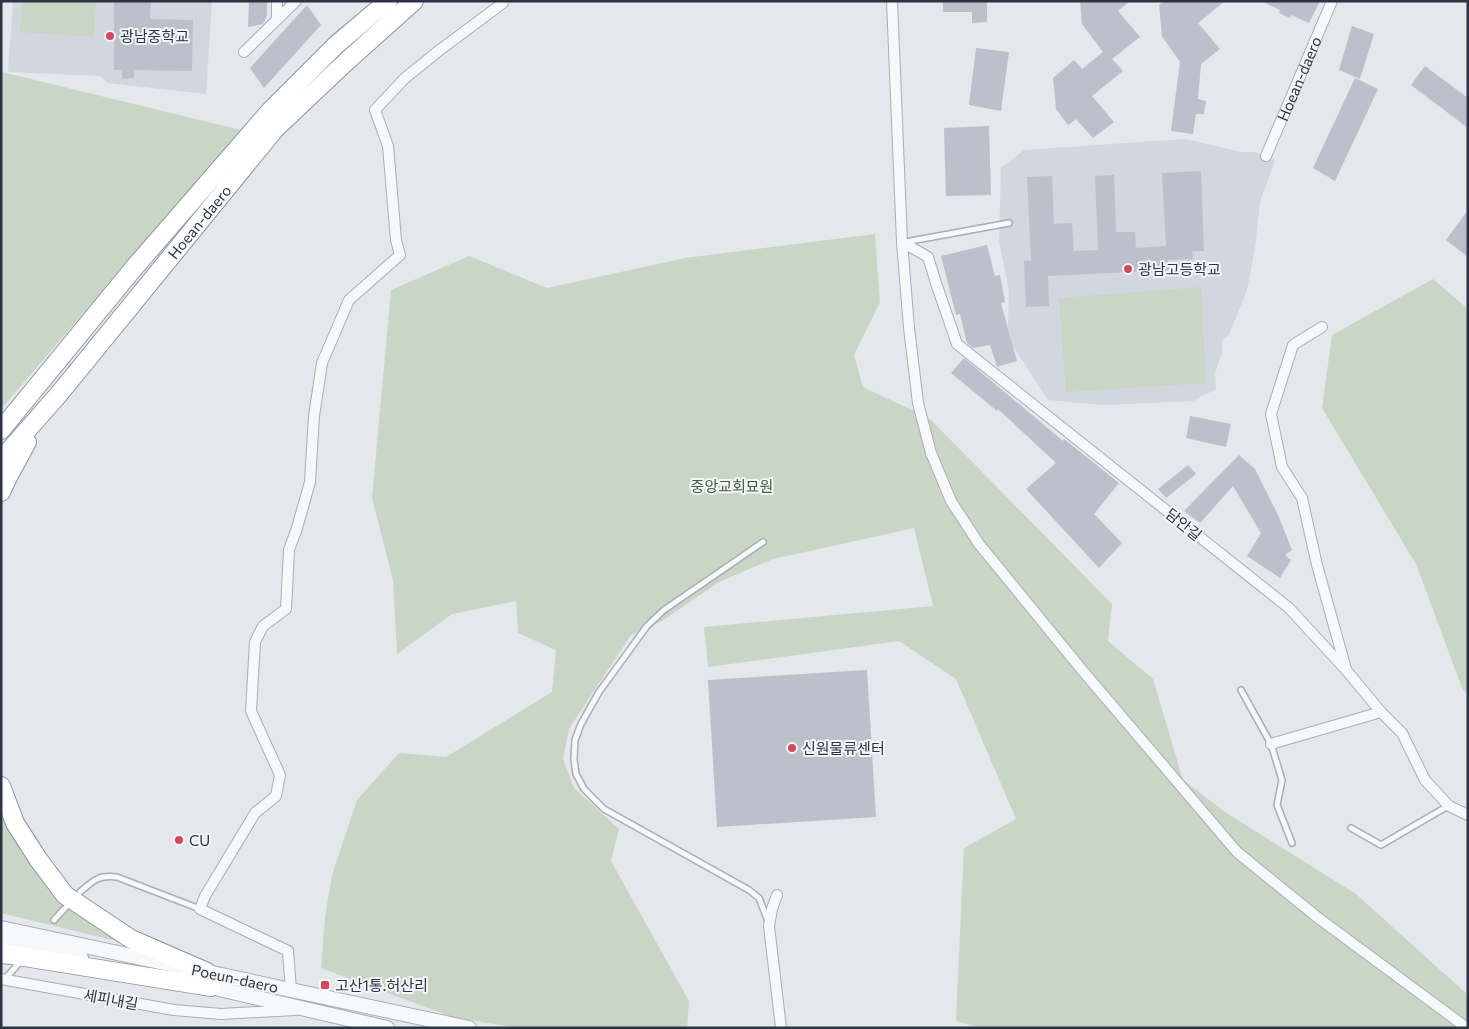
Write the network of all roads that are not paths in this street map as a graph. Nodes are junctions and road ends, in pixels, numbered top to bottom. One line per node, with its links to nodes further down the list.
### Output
1 (277, 1): 8 (street)
2 (296, 1): 8 (street)
3 (388, 1): 15 (highway, Hoean-daero)
4 (414, 1): 14 (highway, Hoean-daero)
5 (503, 1): 31 (street)
6 (892, 1): 12 (street)
7 (1332, 1): 10 (street, Hoean-daero)
8 (277, 19): 9 (street)
9 (244, 52)
10 (1266, 156)
11 (1009, 223): 12 (lane)
12 (902, 242): 19 (street, 담안길); 45 (street)
13 (1322, 327): 19 (street)
14 (45, 411): 16 (highway, Hoean-daero); 17 (highway)
15 (1, 430)
16 (1, 460)
17 (1, 492)
18 (763, 542): 33 (lane)
19 (1347, 671): 21 (street, 담안길)
20 (1240, 690): 22 (lane)
21 (1382, 712): 22 (street); 24 (street, 담안길)
22 (1270, 744): 27 (lane)
23 (1, 786): 39 (highway)
24 (1449, 806): 25 (street, 담안길); 26 (lane)
25 (1468, 815)
26 (1351, 828)
27 (1292, 843)
28 (80, 892): 31 (lane)
29 (777, 895): 33 (street)
30 (67, 906): 32 (lane)
31 (200, 909): 40 (street)
32 (54, 920)
33 (769, 926): 44 (street)
34 (1, 928): 39 (street, Poeun-daero)
35 (1, 940): 39 (street, Poeun-daero)
36 (1, 954): 39 (highway)
37 (19, 963): 38 (lane)
38 (3, 979): 41 (street, 세피내길)
39 (209, 980): 40 (street, Poeun-daero); 41 (street, Poeun-daero)
40 (291, 990): 43 (street, Poeun-daero)
41 (304, 1009): 42 (street, Poeun-daero)
42 (388, 1028)
43 (469, 1028)
44 (781, 1028)
45 (1468, 1028)

